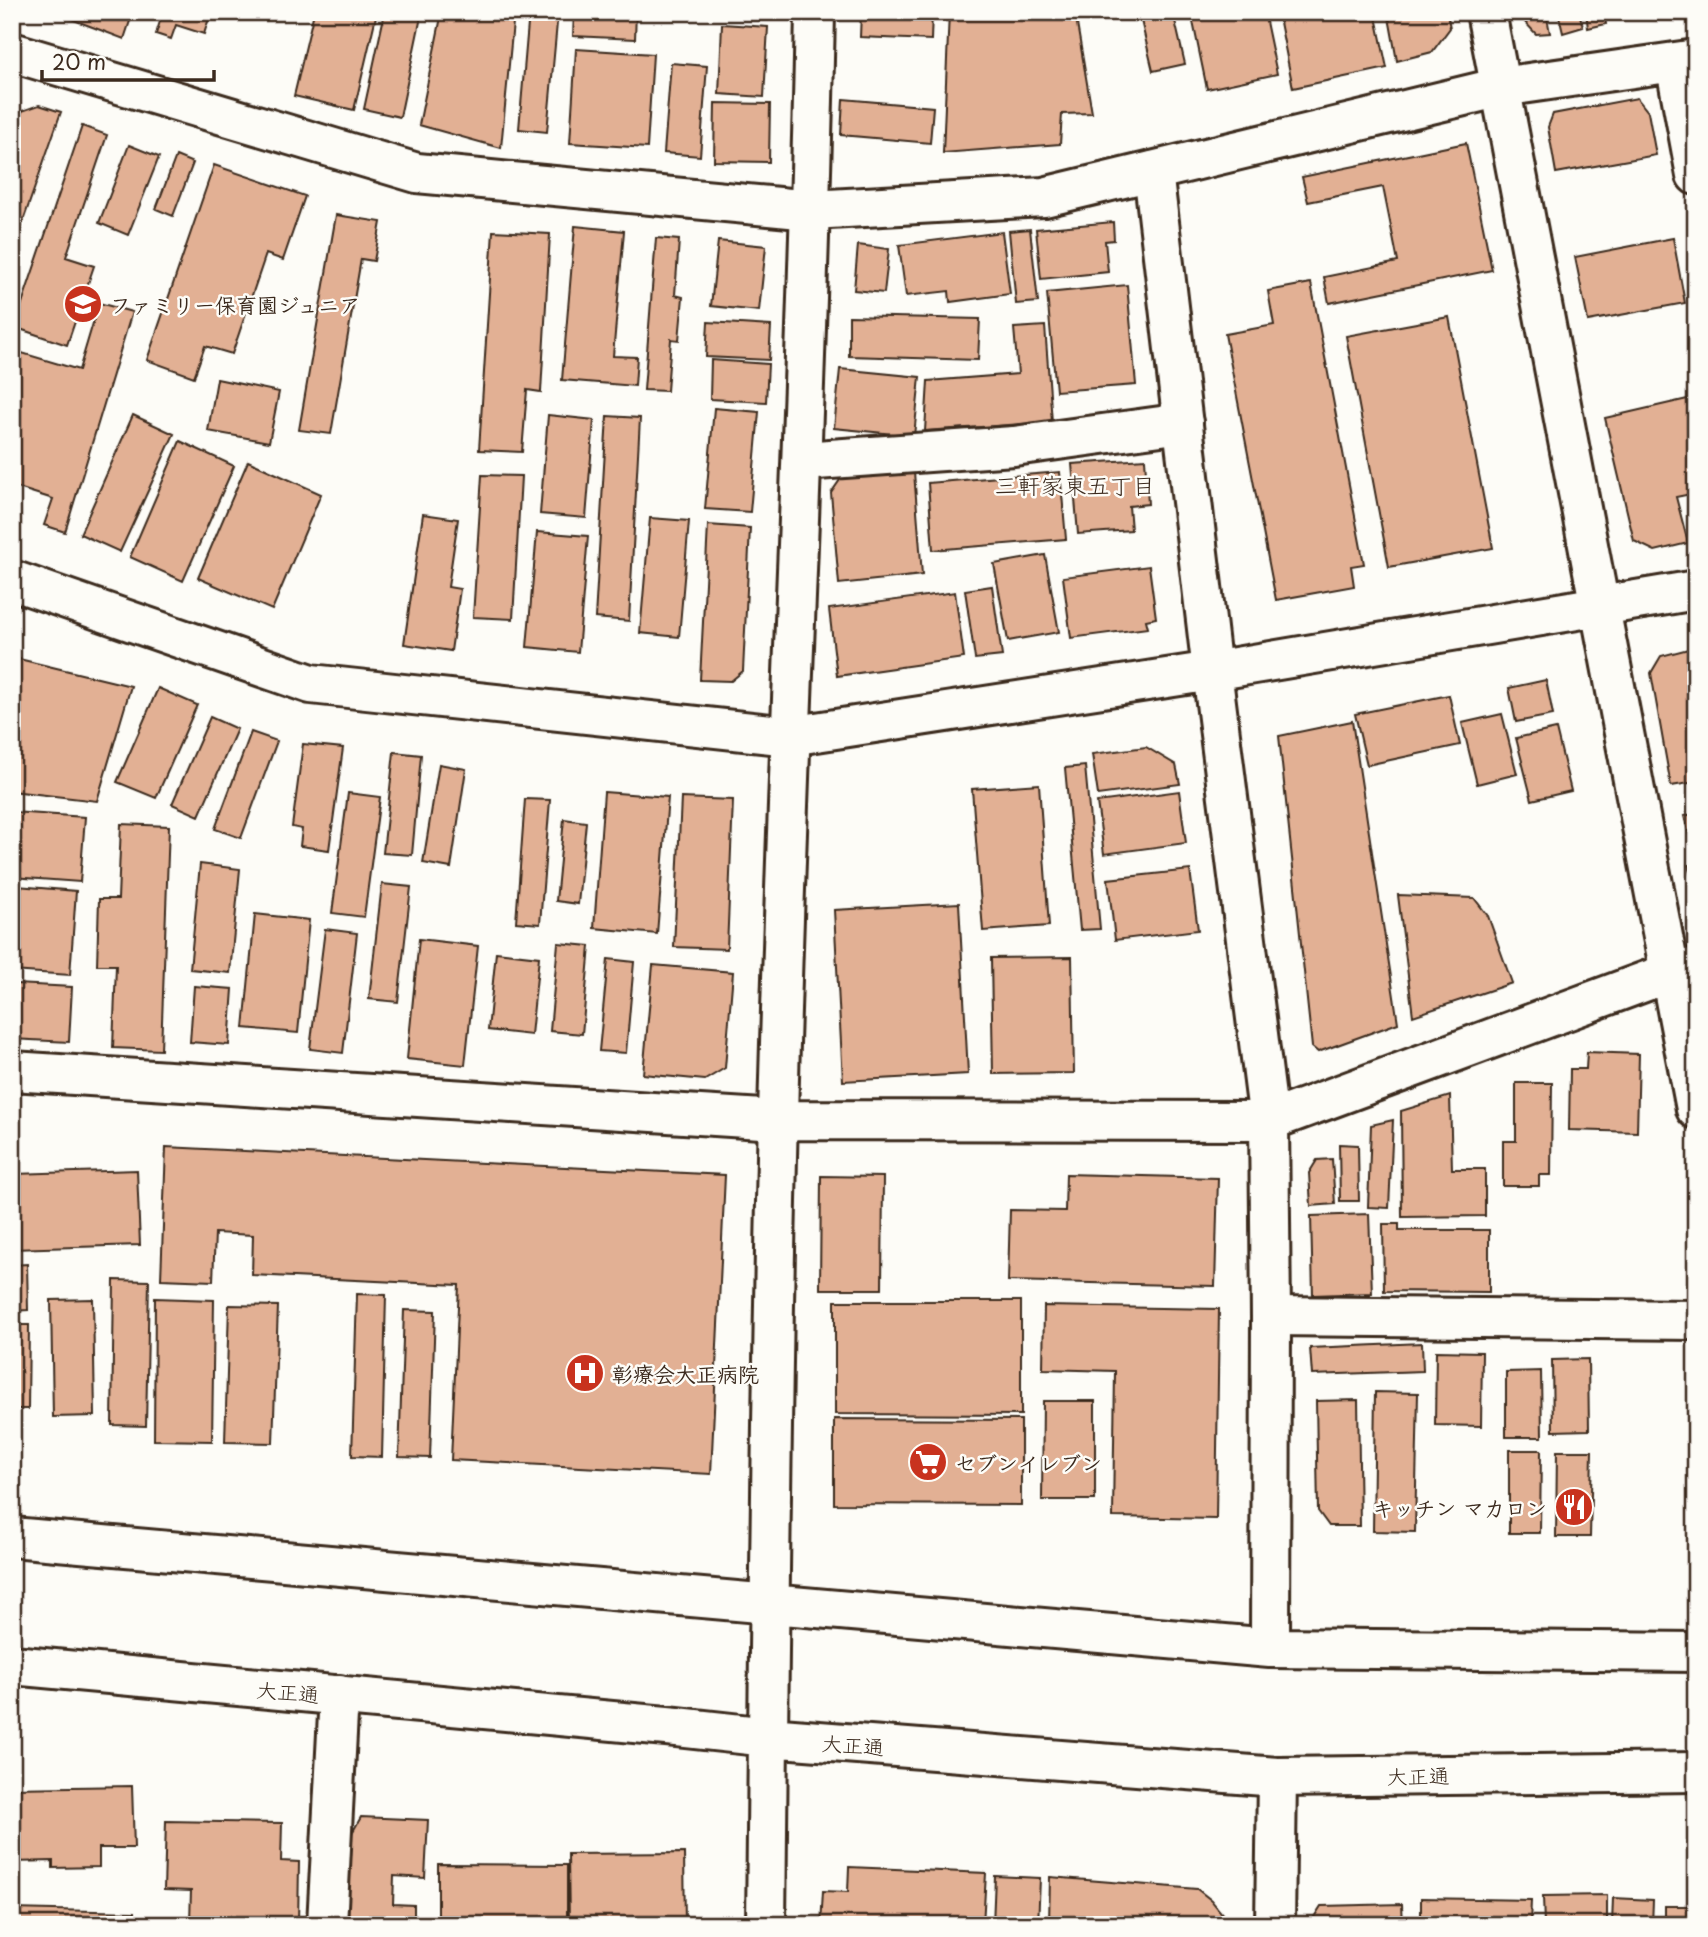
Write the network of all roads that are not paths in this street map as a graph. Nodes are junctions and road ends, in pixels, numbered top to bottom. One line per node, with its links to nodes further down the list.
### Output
1 (815, 12): 8 (street)
2 (1486, 12): 5 (street)
3 (12, 52): 8 (street)
4 (1685, 61): 5 (street); 7 (street)
5 (1501, 87): 6 (street); 13 (street)
6 (1153, 171): 8 (street); 9 (street)
7 (1696, 175)
8 (811, 210): 10 (street)
9 (1183, 424): 10 (street); 14 (street)
10 (802, 461): 15 (street)
11 (12, 580): 15 (street)
12 (1696, 590): 13 (street)
13 (1601, 605): 14 (street); 16 (street)
14 (1212, 671): 15 (street); 20 (street)
15 (790, 736): 19 (street)
16 (1682, 970): 18 (street); 20 (street)
17 (12, 1071): 19 (street)
18 (1696, 1109)
19 (778, 1120): 20 (street); 24 (street)
20 (1269, 1121): 21 (street)
21 (1271, 1316): 22 (street); 25 (street)
22 (1696, 1320)
23 (12, 1537): 24 (street)
24 (769, 1602): 25 (street); 29 (street)
25 (1270, 1648): 26 (street)
26 (1696, 1652)
27 (12, 1665): 28 (street, 大正通)
28 (339, 1695): 29 (street, 大正通); 32 (street)
29 (768, 1738): 31 (street, 大正通); 33 (street)
30 (1696, 1772): 31 (street, 大正通)
31 (1277, 1777): 34 (street)
32 (327, 1925)
33 (766, 1925)
34 (1275, 1925)

